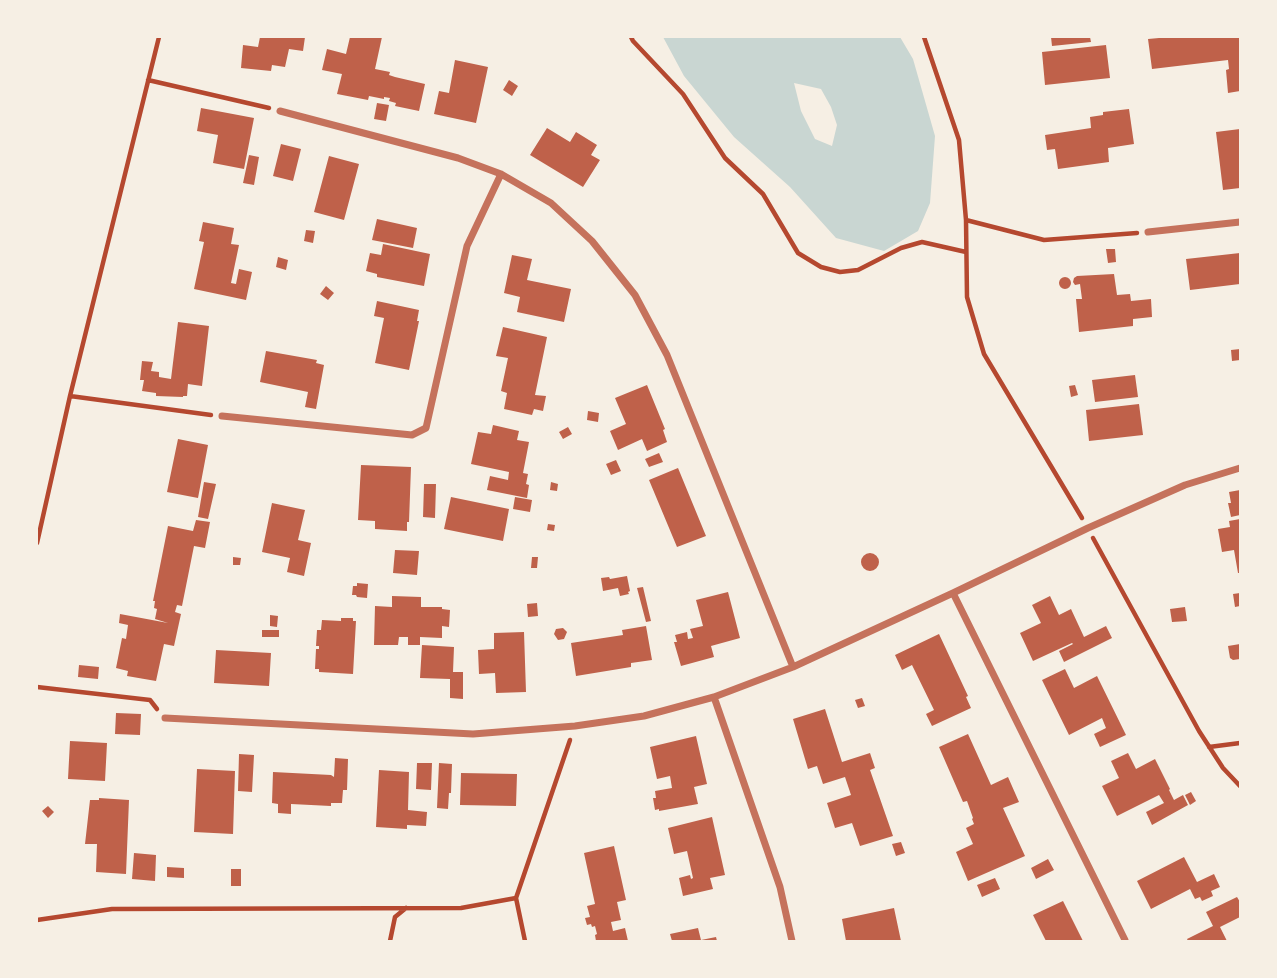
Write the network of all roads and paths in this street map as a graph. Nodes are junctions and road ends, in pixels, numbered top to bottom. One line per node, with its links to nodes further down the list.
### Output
1 (159, 37): 4 (path)
2 (631, 37): 10 (path)
3 (924, 37): 7 (path)
4 (148, 80): 5 (path); 11 (path)
5 (280, 111): 6 (street)
6 (501, 174): 12 (street); 17 (street)
7 (966, 220): 9 (path); 10 (path)
8 (1240, 222): 9 (street)
9 (1148, 232)
10 (966, 252): 14 (path)
11 (70, 396): 12 (path); 15 (path)
12 (222, 416)
13 (1240, 468): 14 (street)
14 (1088, 528): 16 (street); 23 (path)
15 (37, 544)
16 (953, 593): 17 (street); 28 (street)
17 (793, 667): 19 (street)
18 (37, 687): 20 (path)
19 (713, 697): 21 (street); 31 (street)
20 (164, 718): 21 (street)
21 (575, 726): 25 (path)
22 (1240, 743): 23 (path)
23 (1209, 747): 24 (path)
24 (1240, 786)
25 (516, 898): 26 (path); 30 (path)
26 (407, 908): 27 (path); 29 (path)
27 (37, 920)
28 (1125, 940)
29 (390, 941)
30 (525, 941)
31 (792, 941)

